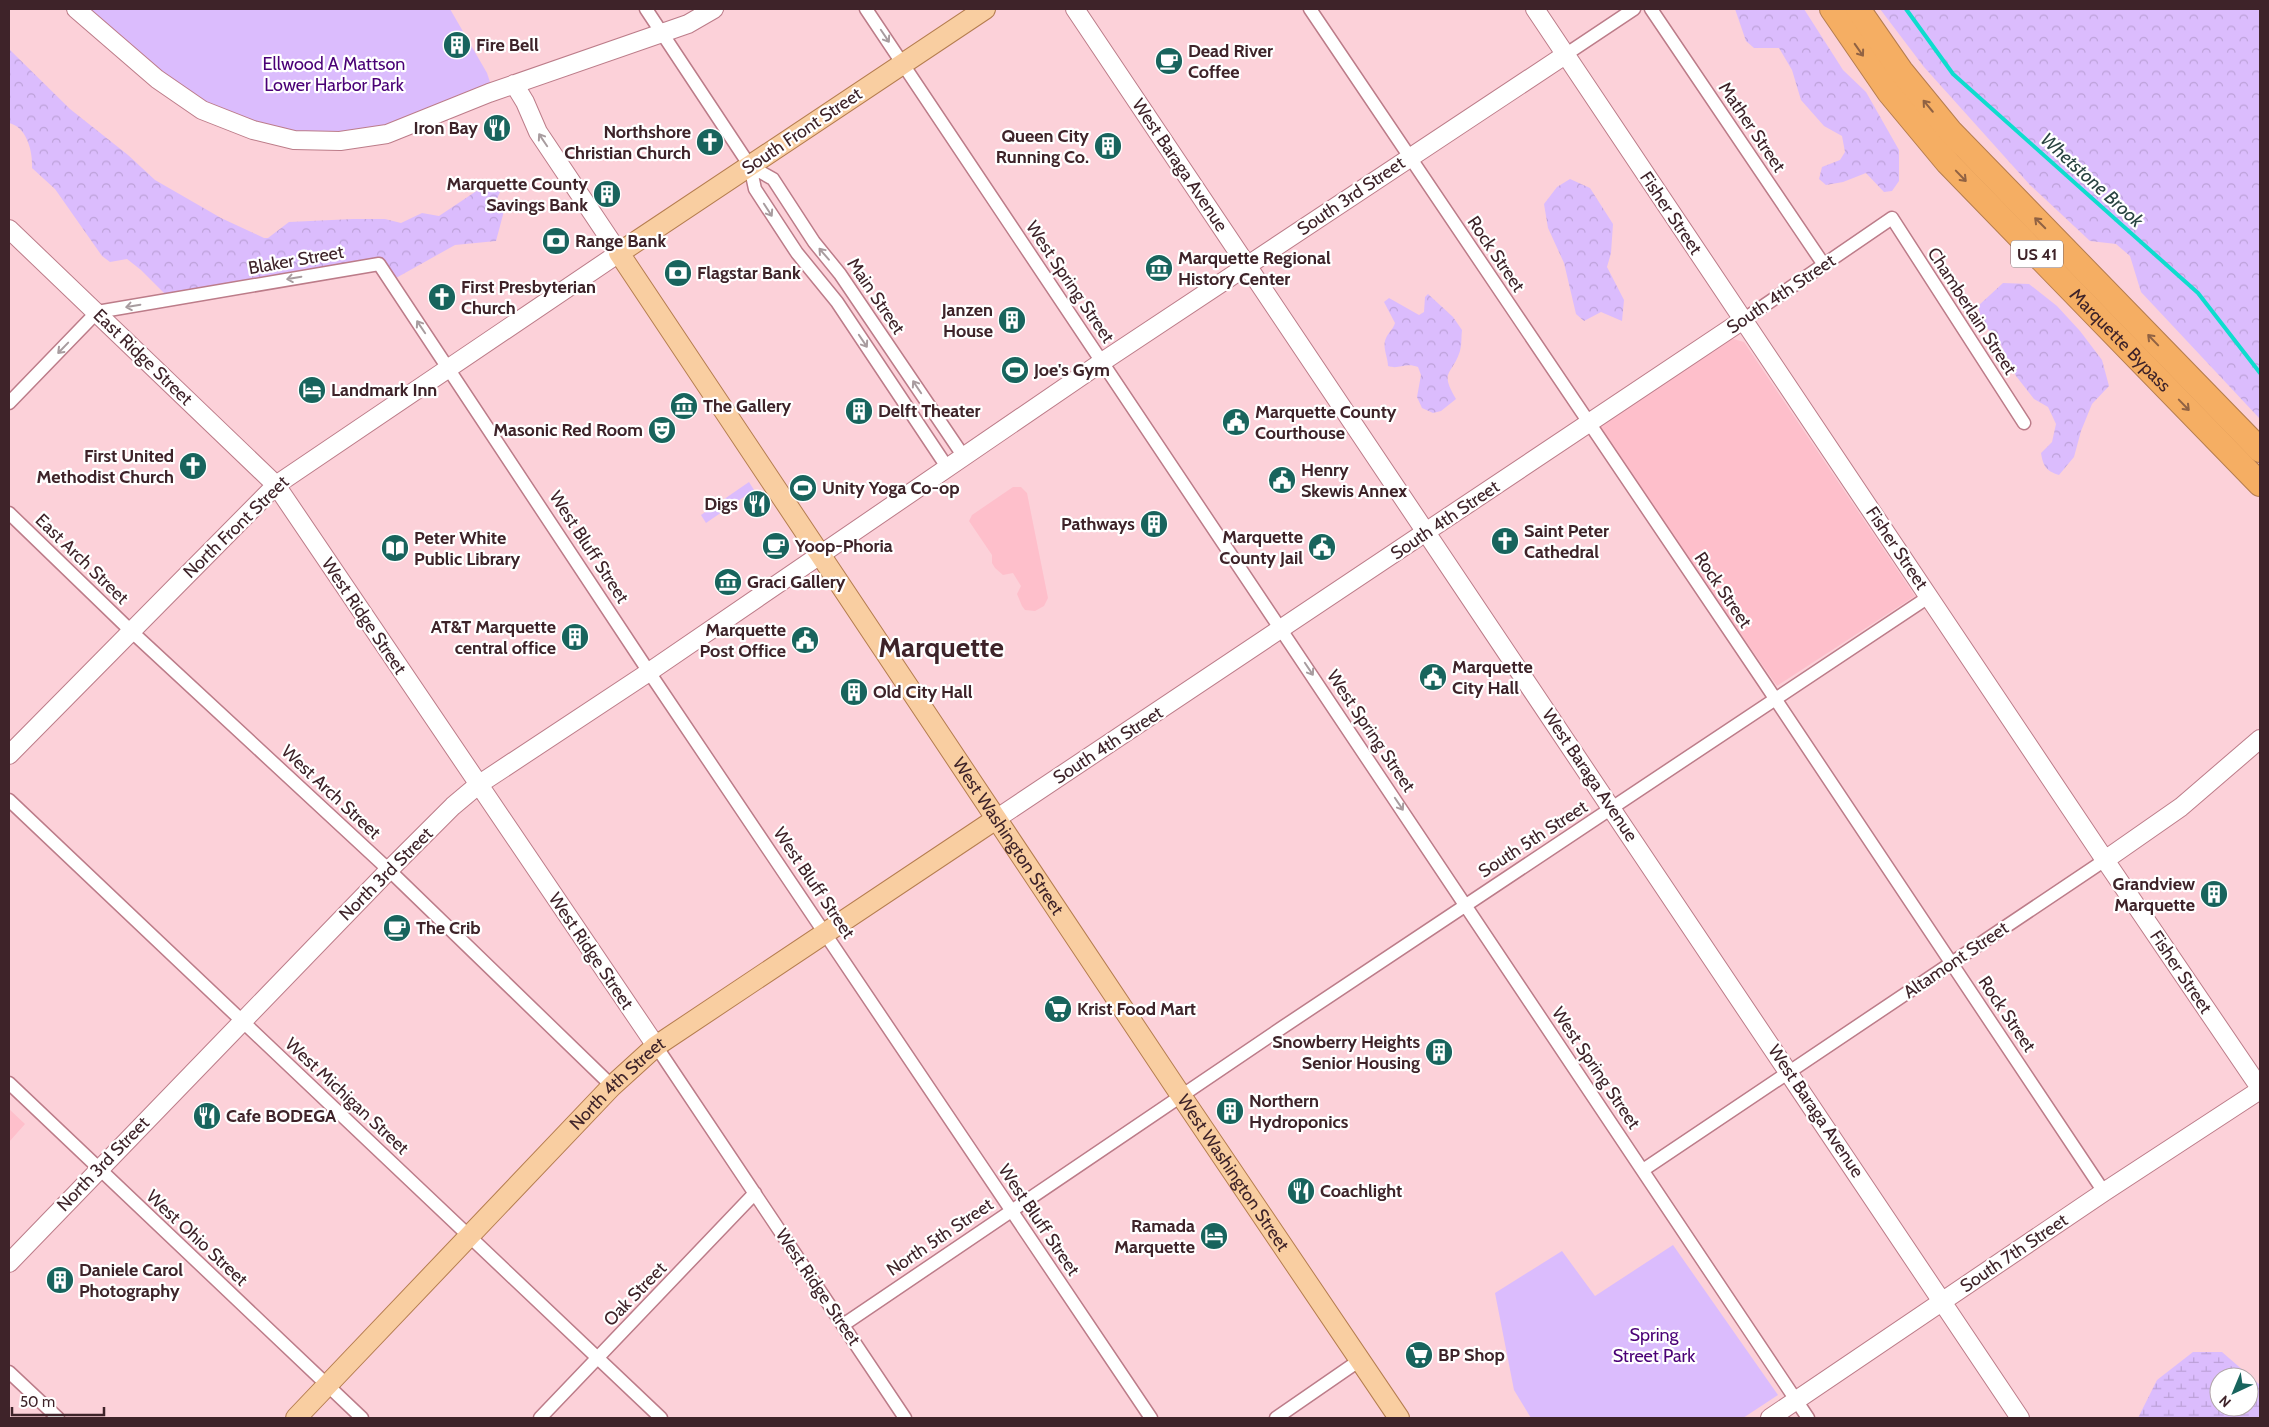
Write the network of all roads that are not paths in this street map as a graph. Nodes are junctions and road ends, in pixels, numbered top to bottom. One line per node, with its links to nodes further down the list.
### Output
1 (76, 9): 16 (street)
2 (646, 9): 13 (street, Main Street)
3 (714, 9): 13 (street)
4 (866, 9): 15 (street, West Spring Street, one-way to 15)
5 (985, 9): 15 (main road, South Front Street)
6 (1075, 9): 23 (street, West Baraga Avenue)
7 (1310, 9): 17 (street, Rock Street)
8 (1535, 9): 14 (street, Fisher Street)
9 (1634, 9): 14 (street, South 3rd Street)
10 (1651, 9): 22 (street, Mather Street)
11 (1832, 9): 35 (highway, Marquette Bypass / US 41, one-way to 35)
12 (1858, 9): 31 (highway, Marquette Bypass / US 41, one-way to 12)
13 (663, 33): 16 (street); 18 (street, Main Street)
14 (1565, 55): 17 (street, South 3rd Street); 25 (street, Fisher Street)
15 (904, 64): 18 (main road, South Front Street); 26 (street, West Spring Street)
16 (514, 84): 21 (street, one-way to 16)
17 (1410, 157): 23 (street, South 3rd Street); 30 (street, Rock Street)
18 (750, 166): 21 (main road, South Front Street); 32 (street, Main Street, one-way to 18); 33 (street, Main Street, one-way to 33)
19 (1892, 218): 22 (street, South 4th Street); 29 (street, Chamberlain Street)
20 (9, 229): 24 (street, East Ridge Street)
21 (619, 253): 27 (street, North Front Street); 38 (main road, West Washington Street)
22 (1824, 265): 25 (street, South 4th Street)
23 (1248, 266): 26 (street, South 3rd Street); 37 (street, West Baraga Avenue)
24 (97, 312): 27 (street, Blaker Street, one-way to 24); 28 (street, one-way to 28); 34 (street, East Ridge Street)
25 (1743, 320): 30 (street, South 4th Street); 39 (street, Fisher Street)
26 (1102, 362): 32 (street, South 3rd Street); 40 (street, West Spring Street)
27 (449, 367): 34 (street, North Front Street); 42 (street, West Bluff Street)
28 (9, 403)
29 (2024, 422)
30 (1589, 423): 37 (street, South 4th Street); 43 (street, Rock Street)
31 (2260, 450)
32 (964, 456): 33 (street, South 3rd Street)
33 (947, 467): 38 (street, South 3rd Street)
34 (276, 484): 41 (street, North Front Street); 46 (street, West Ridge Street)
35 (2260, 484)
36 (9, 512): 41 (street, East Arch Street)
37 (1427, 532): 40 (street, South 4th Street); 48 (street, West Baraga Avenue)
38 (820, 553): 42 (street, North 3rd Street); 49 (main road, West Washington Street)
39 (1930, 596): 43 (street, South 5th Street); 50 (street, Fisher Street)
40 (1282, 628): 49 (street, South 4th Street); 52 (street, West Spring Street, one-way to 52)
41 (131, 631): 45 (street, North Front Street); 51 (street, West Arch Street)
42 (649, 672): 46 (street, North 3rd Street); 53 (street, West Bluff Street)
43 (1776, 700): 48 (street, South 5th Street); 54 (street, Rock Street)
44 (2260, 739): 50 (street, Altamont Street)
45 (9, 755)
46 (478, 785): 51 (street, North 3rd Street); 56 (street, West Ridge Street)
47 (9, 800): 55 (street, West Michigan Street)
48 (1613, 808): 52 (street, South 5th Street); 57 (street, West Baraga Avenue)
49 (996, 819): 53 (main road, North 4th Street); 61 (main road, West Washington Street)
50 (2105, 860): 54 (street, Altamont Street); 60 (street, Fisher Street)
51 (389, 870): 55 (street, North 3rd Street); 59 (street, West Arch Street)
52 (1466, 905): 61 (street, South 5th Street); 63 (street, West Spring Street)
53 (826, 933): 56 (main road, North 4th Street); 66 (street, West Bluff Street)
54 (1952, 962): 57 (street, Altamont Street); 64 (street, Rock Street)
55 (242, 1021): 62 (street, North 3rd Street); 67 (street, West Michigan Street)
56 (656, 1046): 59 (main road, North 4th Street); 65 (street, West Ridge Street)
57 (1790, 1073): 63 (street, Altamont Street); 69 (street, West Baraga Avenue)
58 (9, 1083): 62 (street, West Ohio Street)
59 (612, 1086): 67 (main road, North 4th Street)
60 (2260, 1089): 64 (street, South 7th Street)
61 (1182, 1097): 66 (street, North 5th Street); 72 (main road, West Washington Street)
62 (98, 1169): 68 (street, North 3rd Street); 74 (street, West Ohio Street)
63 (1643, 1170): 75 (street, West Spring Street)
64 (2104, 1192): 69 (street, South 7th Street)
65 (755, 1193): 70 (street, West Ridge Street); 71 (street, Oak Street)
66 (1011, 1209): 70 (street, North 5th Street); 82 (street, West Bluff Street)
67 (469, 1236): 71 (street, West Michigan Street); 74 (main road, North 4th Street)
68 (9, 1263)
69 (1942, 1302): 75 (street, South 7th Street); 87 (street, West Baraga Avenue)
70 (843, 1325): 81 (street, West Ridge Street)
71 (597, 1358): 79 (street, Oak Street); 80 (street, West Michigan Street)
72 (1360, 1360): 83 (street); 84 (main road, West Washington Street)
73 (9, 1372): 76 (street)
74 (328, 1385): 77 (main road, North 4th Street); 78 (street, West Ohio Street)
75 (1796, 1401): 85 (street, South 7th Street); 86 (street, West Spring Street)
76 (58, 1418)
77 (296, 1418)
78 (362, 1418)
79 (540, 1418)
80 (660, 1418)
81 (905, 1418)
82 (1151, 1418)
83 (1276, 1418)
84 (1399, 1418)
85 (1770, 1418)
86 (1808, 1418)
87 (2020, 1418)

